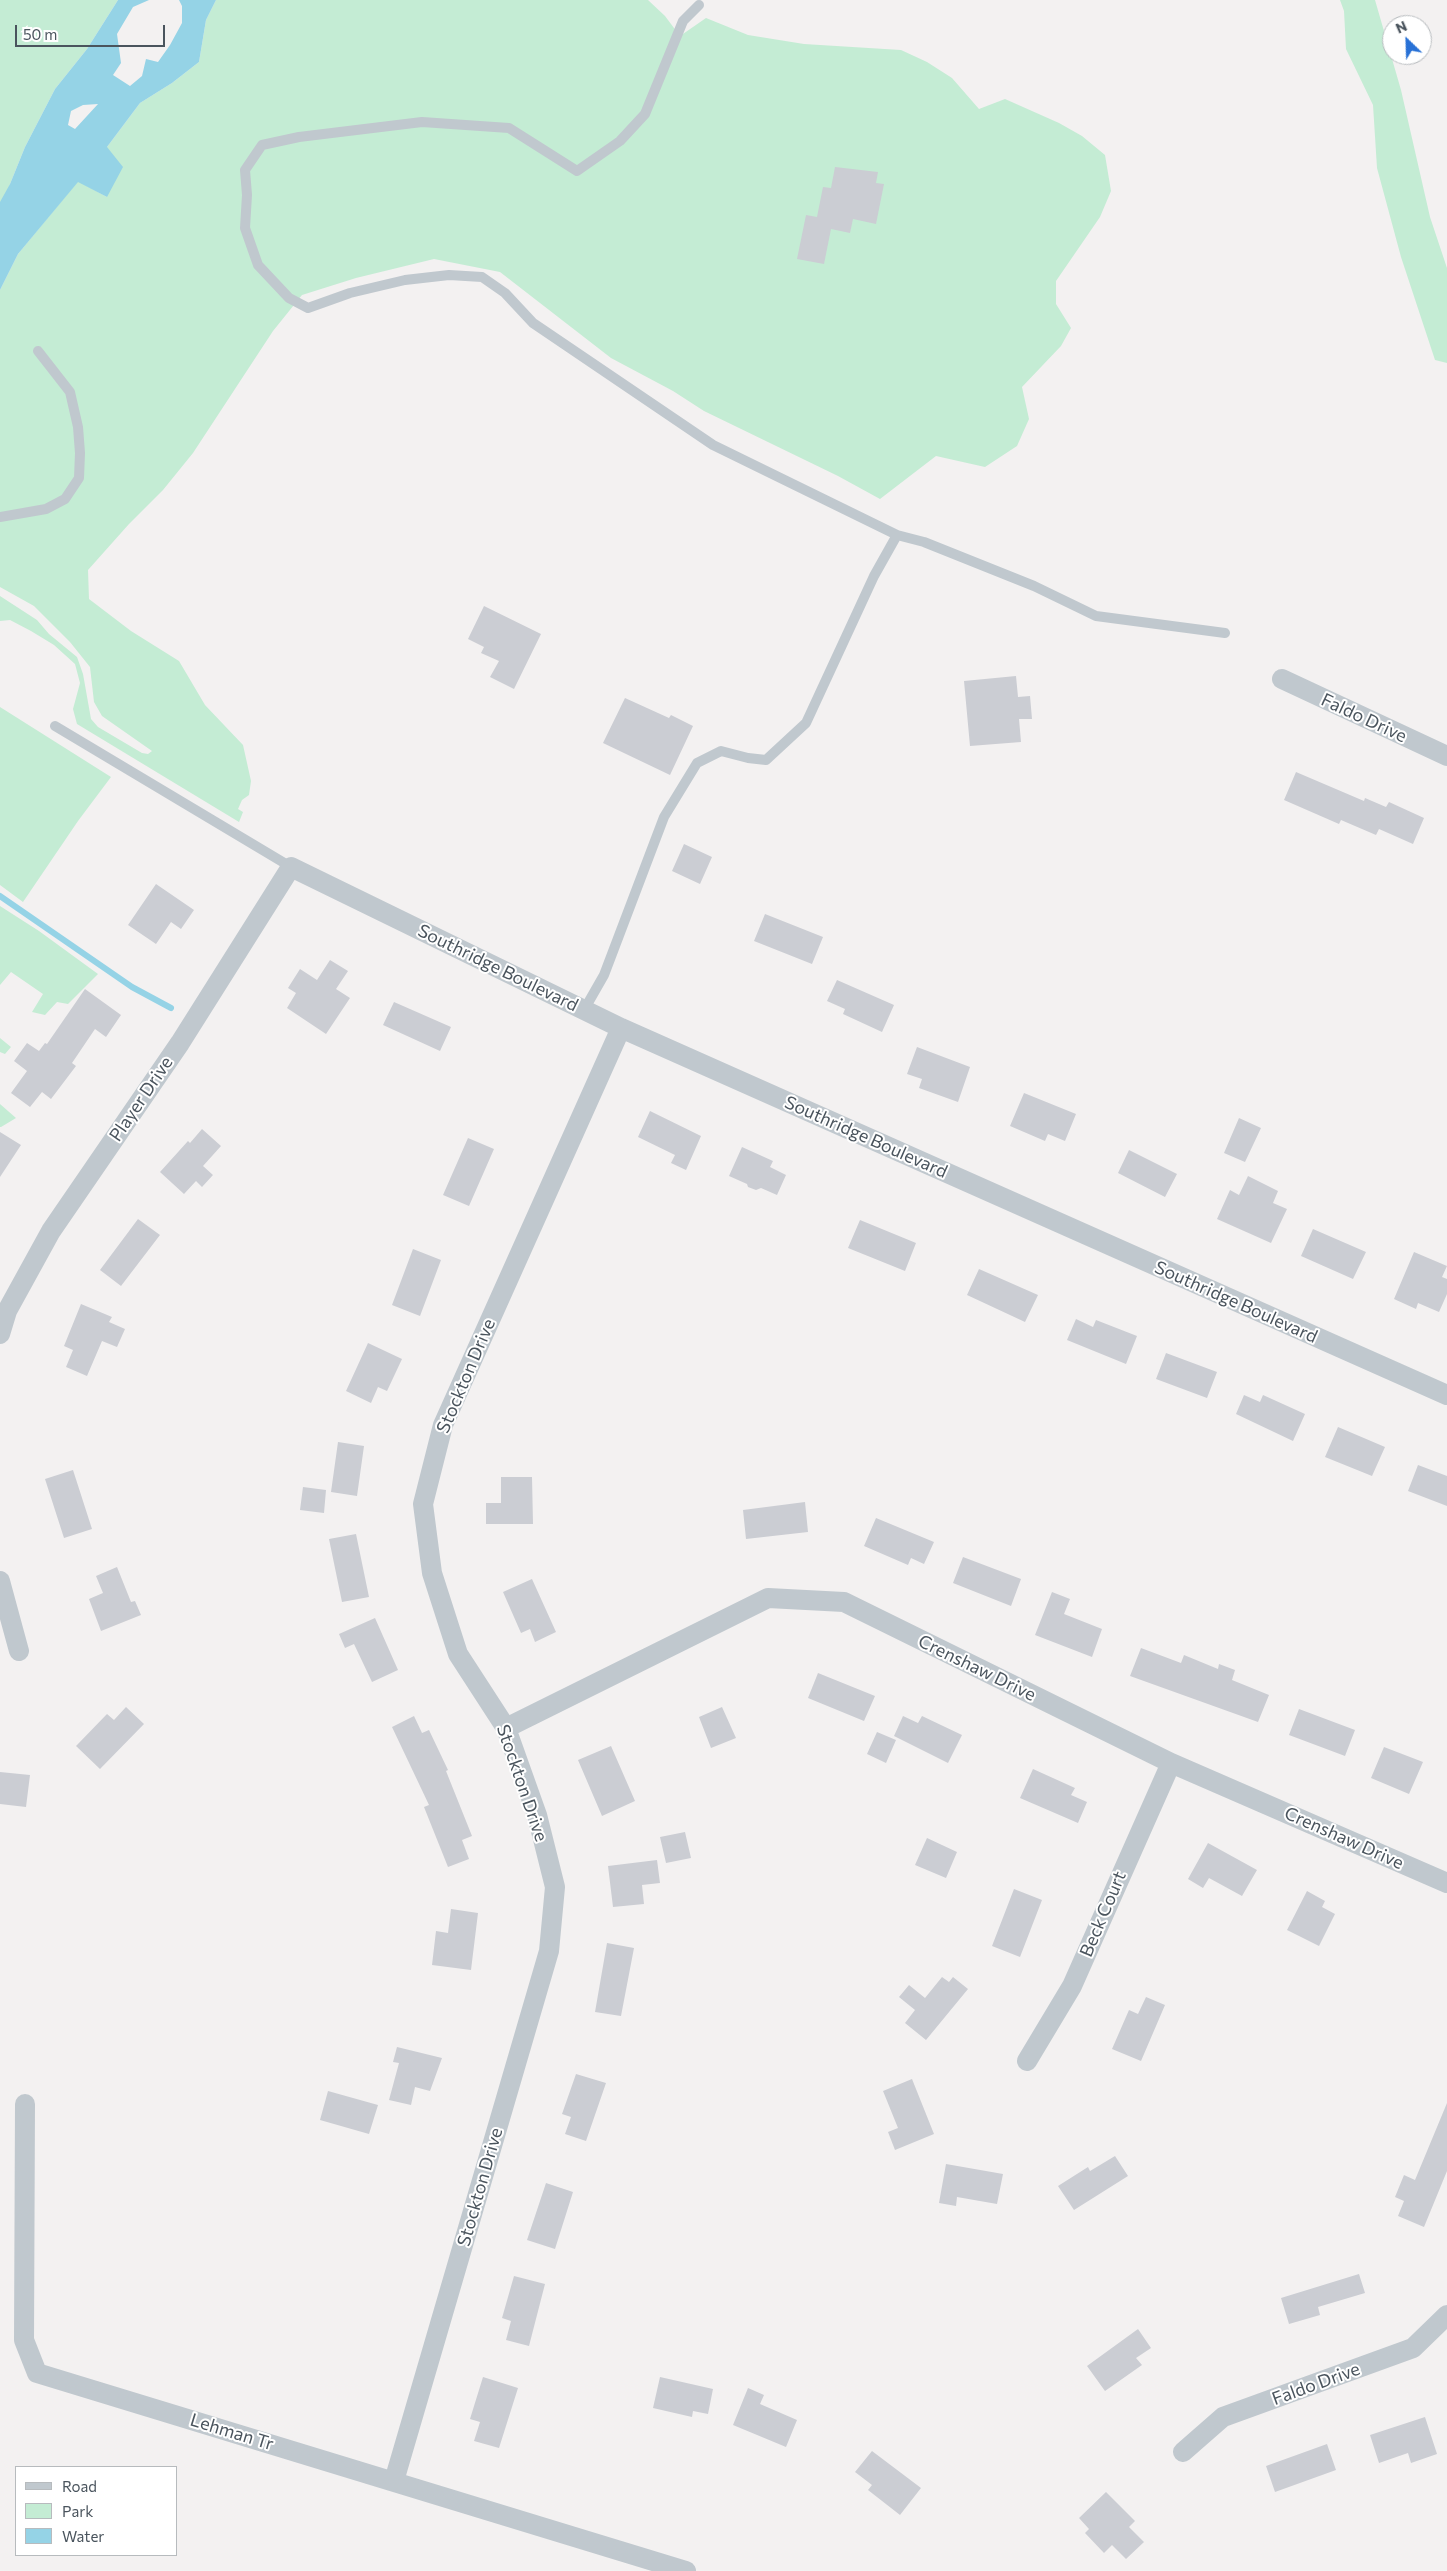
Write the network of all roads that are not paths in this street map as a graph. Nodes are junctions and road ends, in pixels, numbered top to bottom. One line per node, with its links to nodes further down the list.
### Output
1 (699, 5): 4 (lane)
2 (38, 351): 3 (lane)
3 (0, 517)
4 (897, 535): 5 (lane); 10 (lane)
5 (1224, 633)
6 (1282, 679): 8 (street, Faldo Drive)
7 (55, 726): 9 (lane)
8 (1447, 756)
9 (291, 867): 10 (street, Southridge Boulevard); 12 (street, Player Drive)
10 (584, 1010): 11 (street, Southridge Boulevard)
11 (621, 1028): 13 (street, Southridge Boulevard); 16 (street, Stockton Drive)
12 (0, 1334)
13 (1447, 1395)
14 (0, 1581): 15 (street)
15 (19, 1651)
16 (506, 1728): 17 (street, Crenshaw Drive); 23 (street, Stockton Drive)
17 (1171, 1763): 18 (street, Crenshaw Drive); 19 (street, Beck Court)
18 (1447, 1883)
19 (1027, 2061)
20 (25, 2104): 23 (street, Lehman Tr)
21 (1447, 2315): 22 (street, Faldo Drive)
22 (1183, 2452)
23 (394, 2481): 24 (street, Lehman Tr)
24 (686, 2571)

